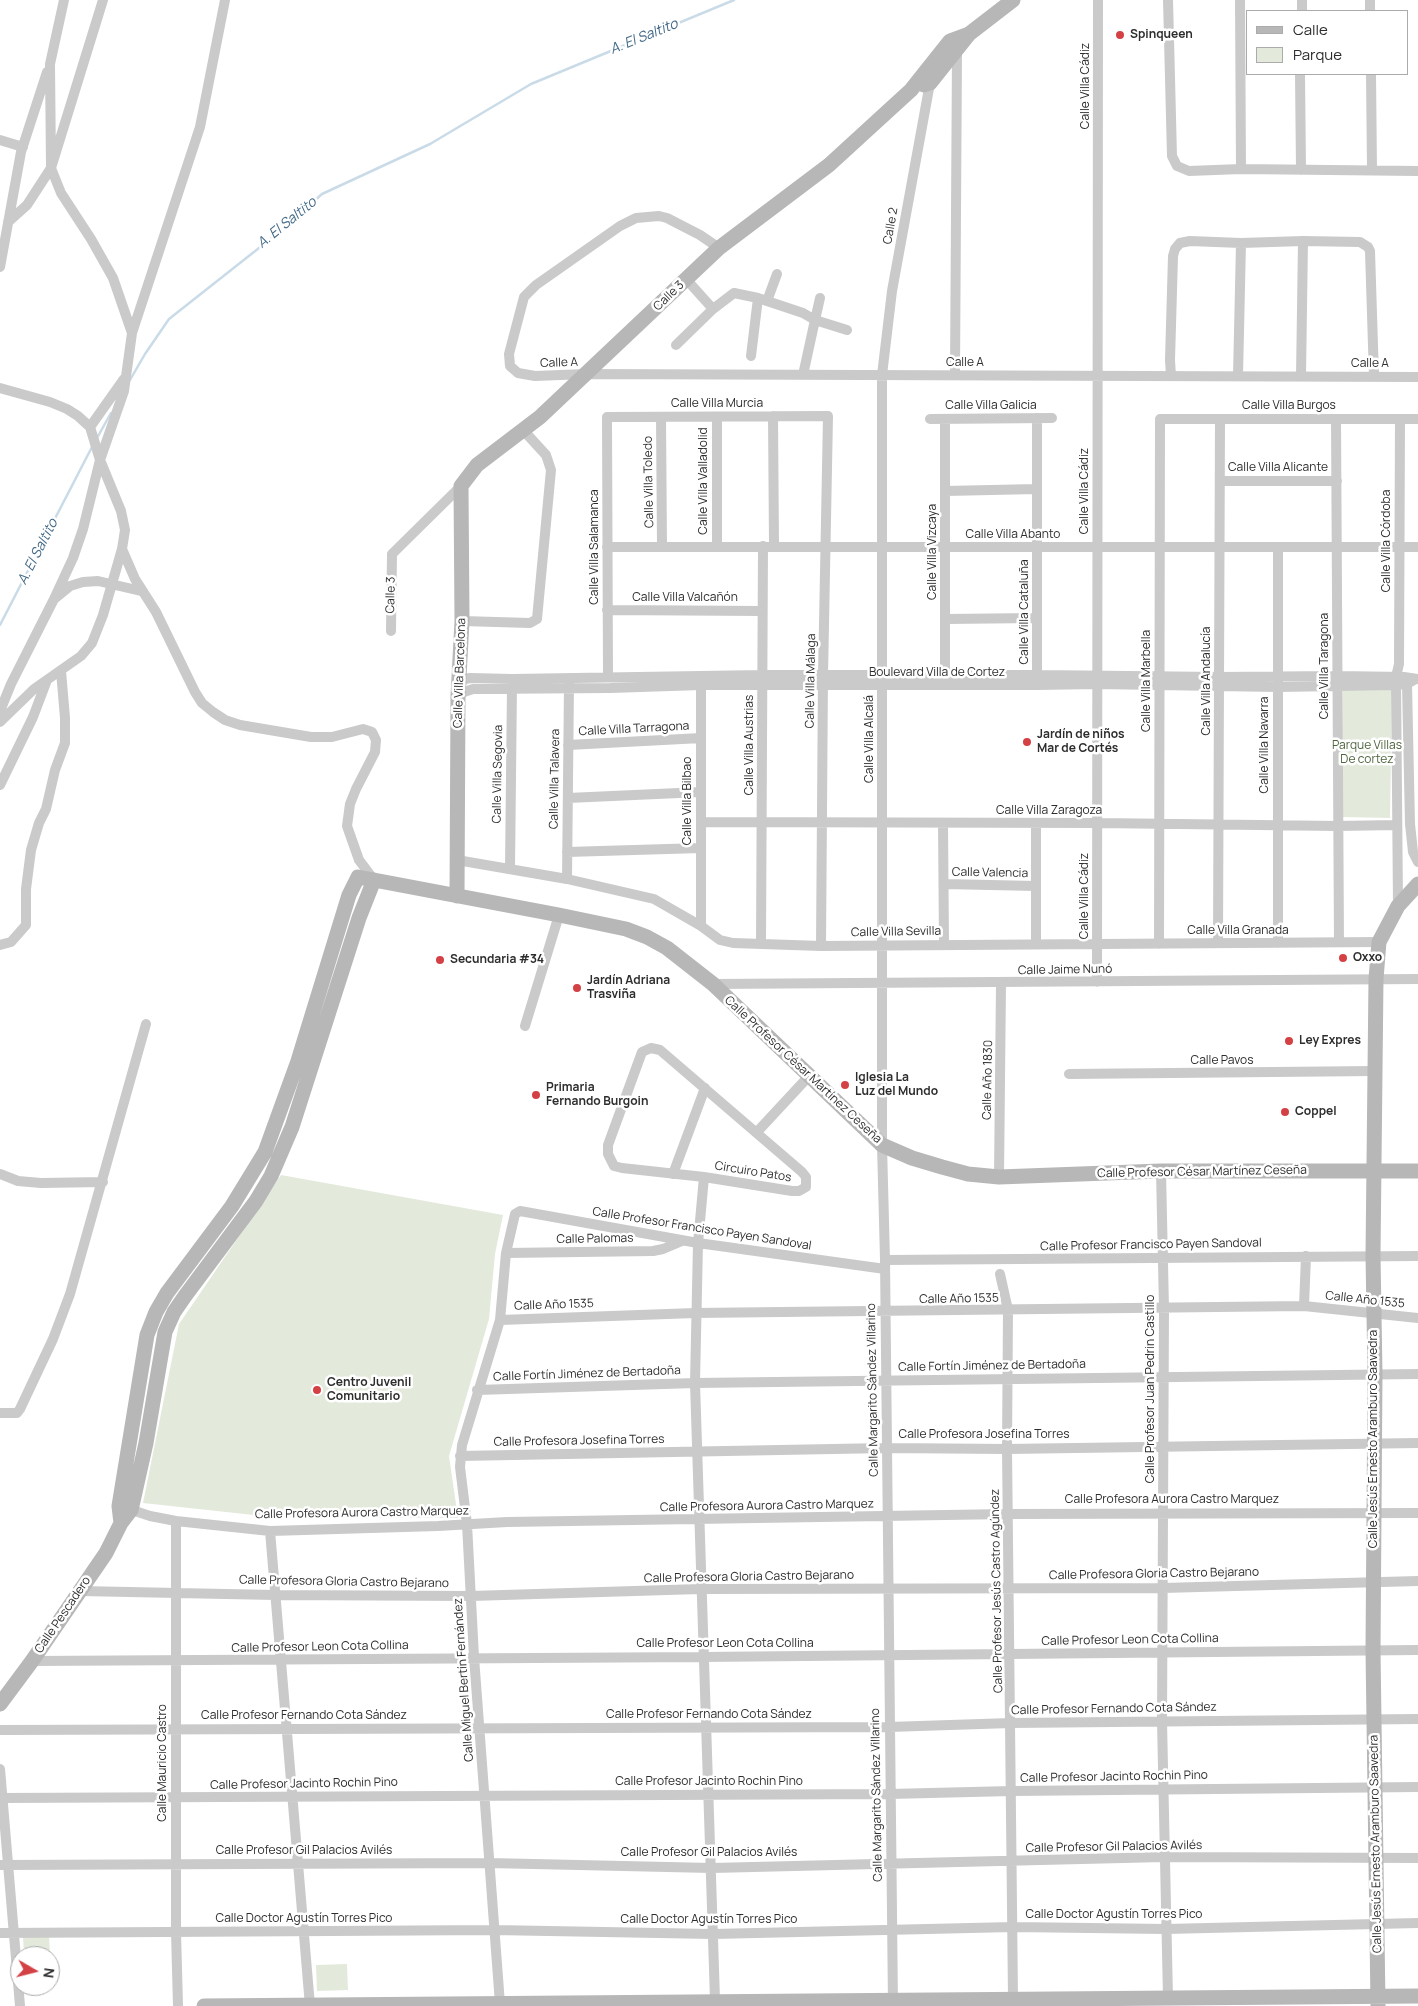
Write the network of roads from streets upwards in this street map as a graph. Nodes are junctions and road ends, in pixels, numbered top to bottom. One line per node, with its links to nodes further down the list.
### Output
1 (64, 0): 10 (street)
2 (103, 0): 17 (street)
3 (225, 0): 34 (street)
4 (1013, 0): 8 (street, Calle 3)
5 (1098, 0): 41 (street, Calle Villa Cádiz)
6 (1168, 0): 18 (street)
7 (1240, 0): 18 (street)
8 (969, 34): 9 (street); 14 (street, Calle 3)
9 (957, 51): 13 (street); 40 (street)
10 (50, 64): 16 (street); 17 (street)
11 (1300, 75): 19 (street)
12 (1370, 75): 20 (street)
13 (930, 83): 14 (street); 39 (street, Calle 2)
14 (911, 90): 25 (street, Calle 3)
15 (0, 140): 16 (street)
16 (23, 147): 22 (street)
17 (51, 168): 22 (street); 34 (street)
18 (1241, 169): 19 (street)
19 (1301, 170): 20 (street)
20 (1372, 170): 21 (street)
21 (1418, 171)
22 (8, 222): 26 (street)
23 (1303, 241): 24 (street); 44 (street); 45 (street)
24 (1241, 243): 42 (street); 43 (street)
25 (719, 248): 28 (street, Calle 3); 37 (street, Calle A)
26 (0, 266)
27 (777, 274): 30 (street)
28 (686, 279): 31 (street); 37 (street, Calle 3)
29 (820, 298): 32 (street)
30 (763, 300): 31 (street); 32 (street); 36 (street)
31 (713, 309): 35 (street)
32 (815, 320): 33 (street); 38 (street)
33 (848, 330)
34 (132, 333): 47 (street)
35 (676, 345)
36 (751, 356)
37 (586, 374): 38 (street, Calle A); 64 (street, Calle 3)
38 (803, 375): 39 (street, Calle A)
39 (882, 375): 40 (street, Calle A); 74 (street, Calle Villa Alcalá)
40 (955, 376): 41 (street, Calle A)
41 (1098, 376): 42 (street, Calle A); 84 (street, Calle Villa Cádiz)
42 (1171, 376): 43 (street, Calle A)
43 (1238, 376): 44 (street, Calle A)
44 (1301, 376): 45 (street, Calle A)
45 (1374, 377): 46 (street, Calle A)
46 (1418, 377)
47 (125, 378): 63 (street); 65 (street)
48 (0, 388): 63 (street)
49 (773, 416): 50 (street, Calle Villa Murcia); 53 (street, Calle Villa Murcia); 72 (street, Calle Villa Austrias)
50 (828, 416): 73 (street, Calle Villa Málaga)
51 (607, 417): 52 (street, Calle Villa Murcia); 75 (street, Calle Villa Salamanca)
52 (661, 417): 53 (street, Calle Villa Murcia); 76 (street, Calle Villa Toledo)
53 (717, 417): 71 (street, Calle Villa Valladolid)
54 (1037, 418): 55 (street, Calle Villa Galicia); 57 (street, Calle Villa Galicia); 69 (street, Calle Villa Cataluña)
55 (1052, 418)
56 (930, 419): 57 (street, Calle Villa Galicia)
57 (945, 419): 70 (street, Calle Villa Vizcaya)
58 (1160, 419): 59 (street, Calle Villa Burgos); 77 (street, Calle Villa Marbella)
59 (1220, 419): 60 (street, Calle Villa Burgos); 66 (street, Calle Villa Andalucía)
60 (1336, 419): 61 (street, Calle Villa Burgos); 67 (street, Calle Villa Taragona)
61 (1400, 419): 62 (street, Calle Villa Burgos); 80 (street, Calle Villa Córdoba)
62 (1418, 419)
63 (90, 427): 65 (street)
64 (524, 430): 68 (street, Calle 3); 94 (street)
65 (100, 460): 86 (street); 89 (street)
66 (1220, 481): 67 (street, Calle Villa Alicante); 78 (street, Calle Villa Andalucía)
67 (1337, 481): 85 (street, Calle Villa Taragona)
68 (461, 486): 94 (street, Calle Villa Barcelona); 95 (street, Calle 3)
69 (1037, 489): 70 (street); 83 (street, Calle Villa Cataluña)
70 (945, 490): 82 (street, Calle Villa Vizcaya)
71 (717, 546): 72 (street, Calle Villa Abanto); 76 (street, Calle Villa Abanto)
72 (768, 546): 73 (street, Calle Villa Abanto); 91 (street, Calle Villa Austrias)
73 (826, 546): 74 (street, Calle Villa Abanto); 102 (street, Calle Villa Málaga)
74 (882, 546): 82 (street, Calle Villa Abanto); 107 (street, Calle Villa Alcalá)
75 (607, 547): 76 (street, Calle Villa Abanto); 90 (street, Calle Villa Salamanca)
76 (662, 547)
77 (1160, 547): 78 (street, Calle Villa Abanto); 84 (street, Calle Villa Abanto); 108 (street, Calle Villa Marbella)
78 (1220, 547): 79 (street, Calle Villa Abanto); 111 (street, Calle Villa Andalucía)
79 (1278, 547): 85 (street, Calle Villa Abanto); 109 (street, Calle Villa Navarra)
80 (1400, 547): 81 (street, Calle Villa Abanto); 85 (street, Calle Villa Abanto); 106 (street, Calle Villa Córdoba)
81 (1418, 547)
82 (945, 548): 83 (street, Calle Villa Abanto); 93 (street, Calle Villa Vizcaya)
83 (1037, 548): 84 (street, Calle Villa Abanto); 92 (street, Calle Villa Cataluña)
84 (1098, 548): 105 (street, Calle Villa Cádiz)
85 (1337, 548): 110 (street, Calle Villa Taragona)
86 (122, 549): 87 (street); 88 (street)
87 (112, 585): 88 (street); 89 (street); 96 (street)
88 (141, 591): 138 (street)
89 (54, 599): 115 (street)
90 (607, 610): 91 (street, Calle Villa Valcañón); 97 (street, Calle Villa Salamanca)
91 (762, 611): 101 (street, Calle Villa Austrias)
92 (1037, 618): 93 (street); 104 (street, Calle Villa Cataluña)
93 (945, 619): 103 (street, Calle Villa Vizcaya)
94 (462, 621): 114 (street, Calle Villa Barcelona)
95 (391, 631)
96 (61, 671): 99 (street); 161 (street)
97 (608, 677): 100 (street, Boulevard Villa de Cortez); 112 (street, Boulevard Villa de Cortez)
98 (512, 679): 112 (street, Boulevard Villa de Cortez); 113 (street, Calle Villa Segovia); 114 (street, Boulevard Villa de Cortez)
99 (47, 680): 116 (street); 121 (street)
100 (701, 680): 101 (street, Boulevard Villa de Cortez); 112 (street, Boulevard Villa de Cortez); 117 (street, Calle Villa Bilbao)
101 (762, 680): 102 (street, Boulevard Villa de Cortez); 125 (street, Calle Villa Austrias)
102 (823, 680): 107 (street, Boulevard Villa de Cortez); 128 (street, Calle Villa Málaga)
103 (945, 680): 104 (street, Boulevard Villa de Cortez); 107 (street, Boulevard Villa de Cortez)
104 (1037, 680): 105 (street, Boulevard Villa de Cortez)
105 (1097, 680): 108 (street, Boulevard Villa de Cortez); 127 (street, Calle Villa Cádiz)
106 (1406, 680): 110 (street, Boulevard Villa de Cortez); 118 (street); 119 (street)
107 (883, 681): 129 (street, Calle Villa Alcalá)
108 (1160, 681): 111 (street, Boulevard Villa de Cortez); 131 (street, Calle Villa Marbella)
109 (1278, 681): 110 (street, Boulevard Villa de Cortez); 111 (street, Boulevard Villa de Cortez); 134 (street, Calle Villa Navarra)
110 (1338, 681): 135 (street, Calle Villa Taragona)
111 (1219, 682): 132 (street, Calle Villa Andalucía)
112 (569, 683): 113 (street, Boulevard Villa de Cortez); 120 (street, Calle Villa Talavera)
113 (512, 690): 114 (street, Boulevard Villa de Cortez); 141 (street, Calle Villa Segovia)
114 (459, 691): 139 (street, Calle Villa Barcelona)
115 (0, 711)
116 (0, 722)
117 (701, 738): 120 (street, Calle Villa Tarragona); 122 (street, Calle Villa Bilbao)
118 (1397, 744): 119 (street); 133 (street)
119 (1413, 744): 140 (street)
120 (568, 745): 123 (street, Calle Villa Talavera)
121 (0, 785)
122 (701, 792): 123 (street); 124 (street, Calle Villa Bilbao)
123 (568, 798): 137 (street, Calle Villa Talavera)
124 (701, 822): 125 (street, Calle Villa Zaragoza); 136 (street, Calle Villa Bilbao)
125 (762, 823): 128 (street, Calle Villa Zaragoza); 156 (street, Calle Villa Austrias)
126 (1036, 823): 127 (street, Calle Villa Zaragoza); 130 (street, Calle Villa Zaragoza); 147 (street)
127 (1098, 823): 131 (street, Calle Villa Zaragoza); 159 (street, Calle Villa Cádiz)
128 (823, 824): 129 (street, Calle Villa Zaragoza); 163 (street, Calle Villa Málaga)
129 (882, 824): 130 (street, Calle Villa Zaragoza); 162 (street, Calle Villa Alcalá)
130 (944, 824): 145 (street)
131 (1159, 824): 132 (street, Calle Villa Zaragoza); 160 (street, Calle Villa Marbella)
132 (1219, 824): 134 (street, Calle Villa Zaragoza); 154 (street, Calle Villa Andalucía)
133 (1396, 825): 135 (street, Calle Villa Zaragoza); 149 (street)
134 (1278, 826): 135 (street, Calle Villa Zaragoza); 155 (street, Calle Villa Navarra)
135 (1338, 826): 152 (street, Calle Villa Taragona)
136 (701, 848): 137 (street); 151 (street, Calle Villa Bilbao)
137 (567, 852): 143 (street, Calle Villa Talavera)
138 (359, 860): 142 (street); 144 (street)
139 (457, 860): 141 (street); 148 (street, Calle Villa Barcelona)
140 (1418, 862)
141 (510, 869): 143 (street)
142 (358, 878): 144 (street, Calle Profesor César Martínez Ceseña); 172 (street)
143 (567, 879): 151 (street)
144 (374, 880): 148 (street, Calle Profesor César Martínez Ceseña); 173 (street)
145 (944, 884): 147 (street, Calle Valencia); 157 (street)
146 (1418, 884): 149 (street, Calle Jesús Ernesto Aramburo Saavedra)
147 (1036, 886): 158 (street)
148 (457, 896): 150 (street, Calle Profesor César Martínez Ceseña)
149 (1398, 906): 153 (street, Calle Jesús Ernesto Aramburo Saavedra)
150 (559, 915): 169 (street, Calle Profesor César Martínez Ceseña); 171 (street)
151 (701, 926): 156 (street, Calle Villa Sevilla)
152 (1338, 942): 153 (street, Calle Villa Granada); 155 (street, Calle Villa Granada)
153 (1380, 942): 164 (street, Calle Jesús Ernesto Aramburo Saavedra)
154 (1218, 943): 155 (street, Calle Villa Granada); 160 (street, Calle Villa Granada)
155 (1278, 943)
156 (762, 944): 163 (street, Calle Villa Sevilla)
157 (944, 944): 158 (street, Calle Villa Sevilla); 162 (street, Calle Villa Sevilla)
158 (1036, 944): 159 (street, Calle Villa Sevilla)
159 (1098, 944): 160 (street, Calle Villa Granada); 166 (street, Calle Villa Cádiz)
160 (1159, 944)
161 (0, 945)
162 (882, 945): 163 (street, Calle Villa Sevilla); 167 (street, Calle Villa Alcalá)
163 (821, 946)
164 (1376, 978): 165 (street, Calle Jaime Nunó); 166 (street, Calle Jaime Nunó); 174 (street, Calle Jesús Ernesto Aramburo Saavedra)
165 (1418, 979)
166 (1097, 982): 168 (street, Calle Jaime Nunó)
167 (882, 983): 168 (street, Calle Jaime Nunó); 169 (street, Calle Jaime Nunó); 179 (street, Calle Margarito Sández Villarino)
168 (1000, 983): 186 (street, Calle Año 1830)
169 (713, 984): 176 (street, Calle Profesor César Martínez Ceseña)
170 (146, 1024): 187 (street)
171 (525, 1026)
172 (298, 1062): 173 (street); 189 (street)
173 (312, 1068): 192 (street)
174 (1375, 1071): 175 (street, Calle Pavos); 180 (street, Calle Jesús Ernesto Aramburo Saavedra)
175 (1069, 1074)
176 (809, 1076): 178 (street); 179 (street, Calle Profesor César Martínez Ceseña)
177 (705, 1088): 178 (street, Circuiro Patos); 184 (street); 184 (street, Circuiro Patos)
178 (757, 1132): 185 (street, Circuiro Patos)
179 (882, 1145): 186 (street, Calle Profesor César Martínez Ceseña); 198 (street, Calle Margarito Sández Villarino)
180 (1374, 1170): 181 (street, Calle Profesor César Martínez Ceseña); 182 (street, Calle Profesor César Martínez Ceseña); 194 (street, Calle Jesús Ernesto Aramburo Saavedra)
181 (1418, 1170)
182 (1161, 1171): 186 (street, Calle Profesor César Martínez Ceseña); 197 (street, Calle Profesor Juan Pedrin Castillo)
183 (0, 1174): 187 (street)
184 (673, 1174): 185 (street, Circuiro Patos)
185 (704, 1177): 191 (street)
186 (999, 1177)
187 (103, 1182): 215 (street)
188 (516, 1212): 190 (street, Calle Profesor Francisco Payen Sandoval); 193 (street, Calle Miguel Bertín Fernández)
189 (206, 1241): 192 (street); 223 (street)
190 (682, 1241): 191 (street, Calle Profesor Francisco Payen Sandoval); 193 (street, Calle Palomas)
191 (698, 1243): 198 (street, Calle Profesor Francisco Payen Sandoval); 204 (street)
192 (218, 1252): 223 (street)
193 (506, 1253): 207 (street, Calle Miguel Bertín Fernández)
194 (1373, 1255): 195 (street, Calle Profesor Francisco Payen Sandoval); 196 (street, Calle Profesor Francisco Payen Sandoval); 205 (street, Calle Jesús Ernesto Aramburo Saavedra)
195 (1306, 1256): 197 (street, Calle Profesor Francisco Payen Sandoval); 200 (street)
196 (1418, 1256)
197 (1164, 1259): 198 (street, Calle Profesor Francisco Payen Sandoval); 201 (street, Calle Profesor Juan Pedrin Castillo)
198 (885, 1265): 203 (street, Calle Margarito Sández Villarino)
199 (1000, 1274): 202 (street, Calle Profesor Jesús Castro Agúndez)
200 (1304, 1306): 201 (street, Calle Año 1535); 205 (street, Calle Año 1535)
201 (1164, 1309): 202 (street, Calle Año 1535); 210 (street, Calle Profesor Juan Pedrin Castillo)
202 (1008, 1310): 203 (street, Calle Año 1535); 211 (street, Calle Profesor Jesús Castro Agúndez)
203 (884, 1312): 204 (street, Calle Año 1535); 212 (street, Calle Margarito Sández Villarino)
204 (695, 1313): 207 (street, Calle Año 1535); 213 (street)
205 (1374, 1313): 206 (street, Calle Año 1535); 208 (street, Calle Jesús Ernesto Aramburo Saavedra)
206 (1418, 1318)
207 (500, 1320): 214 (street, Calle Miguel Bertín Fernández)
208 (1375, 1374): 209 (street, Calle Fortín Jiménez de Bertadoña); 210 (street, Calle Fortín Jiménez de Bertadoña); 217 (street, Calle Jesús Ernesto Aramburo Saavedra)
209 (1418, 1374)
210 (1163, 1376): 211 (street, Calle Fortín Jiménez de Bertadoña); 218 (street, Calle Profesor Juan Pedrin Castillo)
211 (1008, 1378): 212 (street, Calle Fortín Jiménez de Bertadoña); 220 (street, Calle Profesor Jesús Castro Agúndez)
212 (886, 1380): 213 (street, Calle Fortín Jiménez de Bertadoña); 219 (street, Calle Margarito Sández Villarino)
213 (695, 1383): 214 (street, Calle Fortín Jiménez de Bertadoña); 221 (street)
214 (477, 1390): 222 (street, Calle Miguel Bertín Fernández)
215 (0, 1413)
216 (1418, 1443): 217 (street, Calle Profesora Josefina Torres)
217 (1374, 1444): 218 (street, Calle Profesora Josefina Torres); 225 (street, Calle Jesús Ernesto Aramburo Saavedra)
218 (1164, 1447): 220 (street, Calle Profesora Josefina Torres); 224 (street, Calle Profesor Juan Pedrin Castillo)
219 (886, 1448): 220 (street, Calle Profesora Josefina Torres); 221 (street, Calle Profesora Josefina Torres); 228 (street, Calle Margarito Sández Villarino)
220 (1007, 1449): 226 (street, Calle Profesor Jesús Castro Agúndez)
221 (696, 1451): 222 (street, Calle Profesora Josefina Torres); 229 (street)
222 (460, 1456): 231 (street, Calle Miguel Bertín Fernández)
223 (125, 1508): 230 (street, Calle Profesora Aurora Castro Marquez); 239 (street, Calle Pescadero)
224 (1164, 1512): 225 (street, Calle Profesora Aurora Castro Marquez); 226 (street, Calle Profesora Aurora Castro Marquez); 237 (street, Calle Profesor Juan Pedrin Castillo)
225 (1373, 1513): 227 (street, Calle Profesora Aurora Castro Marquez); 234 (street, Calle Jesús Ernesto Aramburo Saavedra)
226 (1008, 1514): 228 (street, Calle Profesora Aurora Castro Marquez); 236 (street, Calle Profesor Jesús Castro Agúndez)
227 (1418, 1514)
228 (887, 1517): 229 (street, Calle Profesora Aurora Castro Marquez); 235 (street, Calle Margarito Sández Villarino)
229 (700, 1519): 231 (street, Calle Profesora Aurora Castro Marquez); 238 (street)
230 (176, 1521): 232 (street, Calle Profesora Aurora Castro Marquez); 240 (street, Calle Mauricio Castro)
231 (467, 1524): 232 (street, Calle Profesora Aurora Castro Marquez); 242 (street, Calle Miguel Bertín Fernández)
232 (270, 1531): 241 (street)
233 (1418, 1581): 234 (street, Calle Profesora Gloria Castro Bejarano)
234 (1374, 1582): 237 (street, Calle Profesora Gloria Castro Bejarano); 243 (street, Calle Jesús Ernesto Aramburo Saavedra)
235 (887, 1588): 236 (street, Calle Profesora Gloria Castro Bejarano); 238 (street, Calle Profesora Gloria Castro Bejarano); 247 (street, Calle Margarito Sández Villarino)
236 (1010, 1588): 237 (street, Calle Profesora Gloria Castro Bejarano); 246 (street, Calle Profesor Jesús Castro Agúndez)
237 (1163, 1588): 245 (street, Calle Profesor Juan Pedrin Castillo)
238 (700, 1589): 242 (street, Calle Profesora Gloria Castro Bejarano); 248 (street)
239 (80, 1591): 240 (street, Calle Profesora Gloria Castro Bejarano); 252 (street, Calle Pescadero)
240 (175, 1592): 241 (street, Calle Profesora Gloria Castro Bejarano); 250 (street, Calle Mauricio Castro)
241 (275, 1595): 242 (street, Calle Profesora Gloria Castro Bejarano); 251 (street)
242 (470, 1596): 249 (street, Calle Miguel Bertín Fernández)
243 (1373, 1650): 244 (street, Calle Profesor Leon Cota Collina); 245 (street, Calle Profesor Leon Cota Collina); 254 (street, Calle Jesús Ernesto Aramburo Saavedra)
244 (1418, 1650)
245 (1162, 1652): 246 (street, Calle Profesor Leon Cota Collina); 256 (street, Calle Profesor Juan Pedrin Castillo)
246 (1010, 1654): 247 (street, Calle Profesor Leon Cota Collina); 257 (street, Calle Profesor Jesús Castro Agúndez)
247 (888, 1655): 248 (street, Calle Profesor Leon Cota Collina); 258 (street, Calle Margarito Sández Villarino)
248 (703, 1657): 249 (street, Calle Profesor Leon Cota Collina); 260 (street)
249 (474, 1658): 251 (street, Calle Profesor Leon Cota Collina); 259 (street, Calle Miguel Bertín Fernández)
250 (175, 1660): 251 (street, Calle Profesor Leon Cota Collina); 252 (street, Calle Profesor Leon Cota Collina); 261 (street, Calle Mauricio Castro)
251 (280, 1660): 262 (street)
252 (32, 1661): 253 (street, Calle Pescadero)
253 (0, 1704)
254 (1374, 1719): 255 (street, Calle Profesor Fernando Cota Sández); 256 (street, Calle Profesor Fernando Cota Sández); 265 (street, Calle Jesús Ernesto Aramburo Saavedra)
255 (1418, 1719)
256 (1162, 1721): 257 (street, Calle Profesor Fernando Cota Sández); 267 (street, Calle Profesor Juan Pedrin Castillo)
257 (1011, 1723): 258 (street, Calle Profesor Fernando Cota Sández); 268 (street, Calle Profesor Jesús Castro Agúndez)
258 (889, 1727): 260 (street, Calle Profesor Fernando Cota Sández); 269 (street, Calle Margarito Sández Villarino)
259 (480, 1728): 260 (street, Calle Profesor Fernando Cota Sández); 262 (street, Calle Profesor Fernando Cota Sández); 270 (street, Calle Miguel Bertín Fernández)
260 (706, 1728): 271 (street)
261 (176, 1729): 262 (street, Calle Profesor Fernando Cota Sández); 263 (street, Calle Profesor Fernando Cota Sández); 274 (street, Calle Mauricio Castro)
262 (287, 1729): 272 (street)
263 (0, 1730)
264 (0, 1769): 273 (street)
265 (1375, 1787): 266 (street, Calle Profesor Jacinto Rochin Pino); 267 (street, Calle Profesor Jacinto Rochin Pino); 276 (street, Calle Jesús Ernesto Aramburo Saavedra)
266 (1418, 1787)
267 (1163, 1789): 268 (street, Calle Profesor Jacinto Rochin Pino); 275 (street, Calle Profesor Juan Pedrin Castillo)
268 (1012, 1791): 269 (street, Calle Profesor Jacinto Rochin Pino); 278 (street, Calle Profesor Jesús Castro Agúndez)
269 (890, 1794): 271 (street, Calle Profesor Jacinto Rochin Pino); 280 (street, Calle Margarito Sández Villarino)
270 (484, 1795): 271 (street, Calle Profesor Jacinto Rochin Pino); 272 (street, Calle Profesor Jacinto Rochin Pino); 279 (street, Calle Miguel Bertín Fernández)
271 (709, 1795): 284 (street)
272 (292, 1796): 274 (street, Calle Profesor Jacinto Rochin Pino); 282 (street)
273 (1, 1798): 274 (street, Calle Profesor Jacinto Rochin Pino); 283 (street)
274 (176, 1798): 281 (street, Calle Mauricio Castro)
275 (1164, 1857): 276 (street, Calle Profesor Gil Palacios Avilés); 278 (street, Calle Profesor Gil Palacios Avilés); 288 (street, Calle Profesor Juan Pedrin Castillo)
276 (1375, 1858): 277 (street, Calle Profesor Gil Palacios Avilés); 285 (street, Calle Jesús Ernesto Aramburo Saavedra)
277 (1418, 1858)
278 (1012, 1861): 280 (street, Calle Profesor Gil Palacios Avilés); 287 (street, Calle Profesor Jesús Castro Agúndez)
279 (489, 1863): 282 (street, Calle Profesor Gil Palacios Avilés); 284 (street, Calle Profesor Gil Palacios Avilés); 289 (street, Calle Miguel Bertín Fernández)
280 (890, 1863): 284 (street, Calle Profesor Gil Palacios Avilés); 290 (street, Calle Margarito Sández Villarino)
281 (176, 1864): 282 (street, Calle Profesor Gil Palacios Avilés); 283 (street, Calle Profesor Gil Palacios Avilés); 291 (street, Calle Mauricio Castro)
282 (298, 1864): 292 (street)
283 (4, 1866): 294 (street)
284 (712, 1868): 295 (street)
285 (1378, 1923): 286 (street, Calle Doctor Agustín Torres Pico); 288 (street, Calle Doctor Agustín Torres Pico); 300 (street, Calle Jesús Ernesto Aramburo Saavedra)
286 (1418, 1923)
287 (1013, 1927): 288 (street, Calle Doctor Agustín Torres Pico); 290 (street, Calle Doctor Agustín Torres Pico); 297 (street, Calle Profesor Jesús Castro Agúndez)
288 (1166, 1929): 298 (street, Calle Profesor Juan Pedrin Castillo)
289 (494, 1930): 292 (street, Calle Doctor Agustín Torres Pico); 295 (street, Calle Doctor Agustín Torres Pico); 301 (street, Calle Miguel Bertín Fernández)
290 (891, 1930): 295 (street, Calle Doctor Agustín Torres Pico); 302 (street, Calle Margarito Sández Villarino)
291 (176, 1932): 292 (street, Calle Doctor Agustín Torres Pico); 294 (street, Calle Doctor Agustín Torres Pico); 304 (street, Calle Mauricio Castro)
292 (303, 1932): 306 (street)
293 (0, 1933): 294 (street, Calle Doctor Agustín Torres Pico)
294 (13, 1933): 303 (street)
295 (713, 1934): 299 (street)
296 (1418, 1996): 300 (street)
297 (1013, 1998): 298 (street); 302 (street)
298 (1168, 1998): 300 (street)
299 (715, 2000): 301 (street); 302 (street)
300 (1378, 2001)
301 (500, 2004): 306 (street)
302 (893, 2004)
303 (20, 2006)
304 (178, 2006)
305 (204, 2006): 306 (street)
306 (310, 2006)

